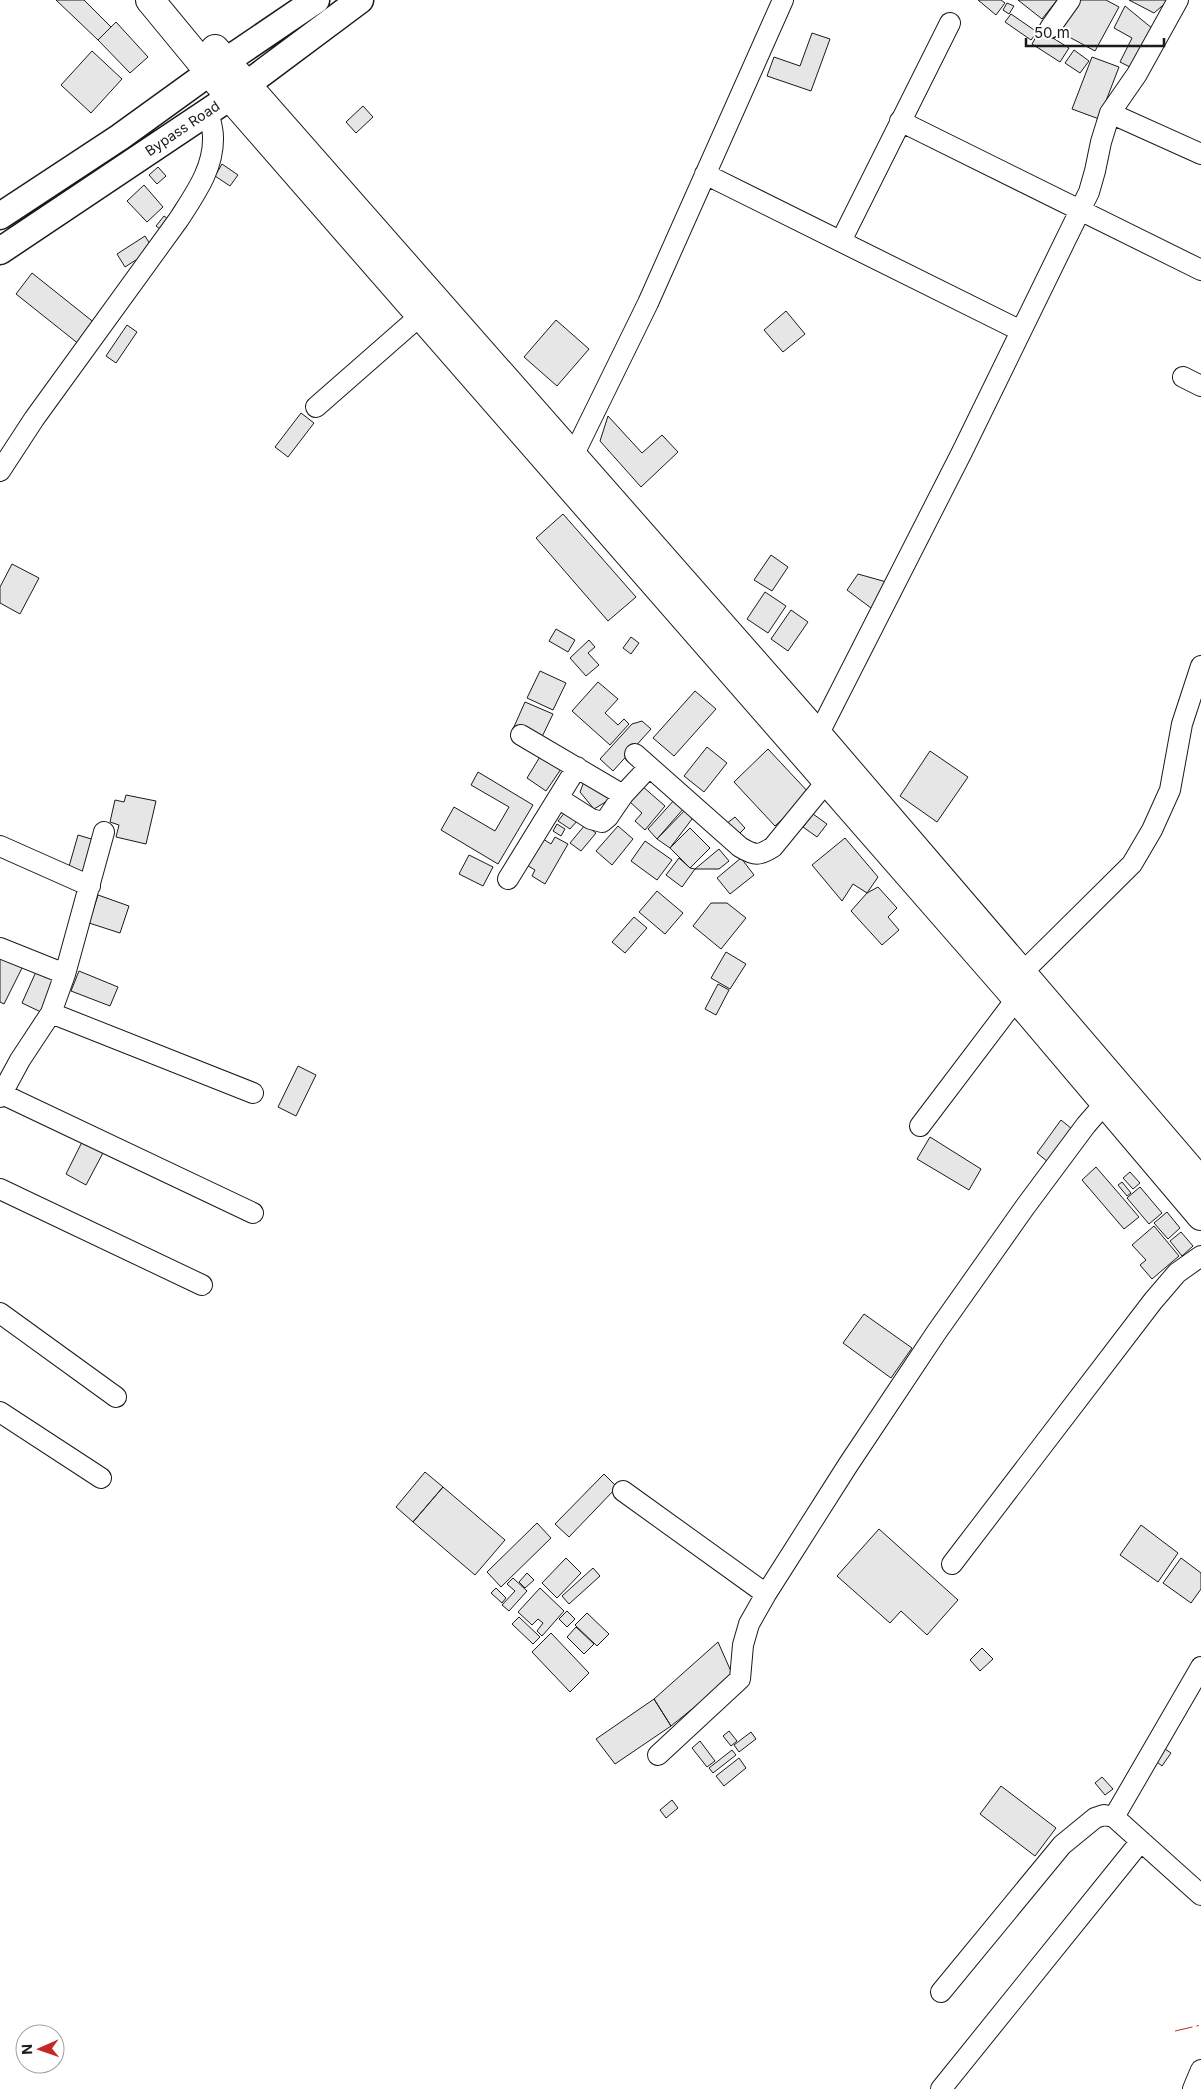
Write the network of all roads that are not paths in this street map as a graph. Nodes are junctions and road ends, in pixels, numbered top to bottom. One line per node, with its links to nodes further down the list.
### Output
1 (150, 0): 10 (highway)
2 (174, 0): 10 (highway)
3 (316, 0): 10 (main road, Bypass Road)
4 (360, 0): 11 (main road, Bypass Road)
5 (783, 0): 15 (street)
6 (1070, 0): 9 (street)
7 (1178, 0): 12 (street)
8 (950, 23): 13 (street)
9 (1050, 28)
10 (218, 67): 11 (highway); 17 (main road, Bypass Road)
11 (228, 98): 19 (main road, Bypass Road); 21 (highway); 26 (highway); 27 (street)
12 (1110, 113): 14 (street); 16 (street)
13 (900, 120): 16 (street); 18 (street)
14 (1201, 154)
15 (705, 174): 18 (street); 26 (street)
16 (1080, 210): 20 (street); 22 (street)
17 (0, 216)
18 (841, 241): 22 (street)
19 (0, 251)
20 (1201, 270)
21 (421, 315): 25 (street); 32 (highway)
22 (1021, 331): 30 (street)
23 (1183, 377): 24 (street)
24 (1201, 386)
25 (316, 407)
26 (572, 458): 30 (highway)
27 (0, 471)
28 (1201, 666): 41 (street)
29 (520, 735): 31 (street)
30 (818, 735): 41 (highway)
31 (577, 767): 33 (street); 34 (street)
32 (827, 781): 33 (street); 41 (highway)
33 (623, 795): 34 (street)
34 (558, 798): 37 (street)
35 (104, 832): 38 (street)
36 (0, 846): 38 (street)
37 (508, 879)
38 (90, 886): 40 (street)
39 (0, 948): 40 (street)
40 (65, 974): 42 (street)
41 (1019, 986): 45 (highway); 46 (street); 47 (highway)
42 (51, 1013): 43 (street); 44 (street)
43 (253, 1093)
44 (1, 1096): 49 (street)
45 (1106, 1102): 50 (highway); 59 (street)
46 (920, 1126)
47 (1201, 1182)
48 (0, 1189): 52 (street)
49 (253, 1213)
50 (1201, 1216)
51 (1201, 1256): 58 (street)
52 (202, 1285)
53 (0, 1313): 54 (street)
54 (116, 1397)
55 (0, 1412): 56 (street)
56 (101, 1478)
57 (623, 1490): 59 (street)
58 (952, 1564)
59 (766, 1594): 61 (street)
60 (1201, 1667): 62 (street)
61 (658, 1755)
62 (1114, 1817): 63 (street); 65 (street)
63 (1141, 1841): 64 (street); 67 (street)
64 (1201, 1895)
65 (941, 1992)
66 (1201, 2070): 68 (street)
67 (941, 2089)
68 (1193, 2089)

